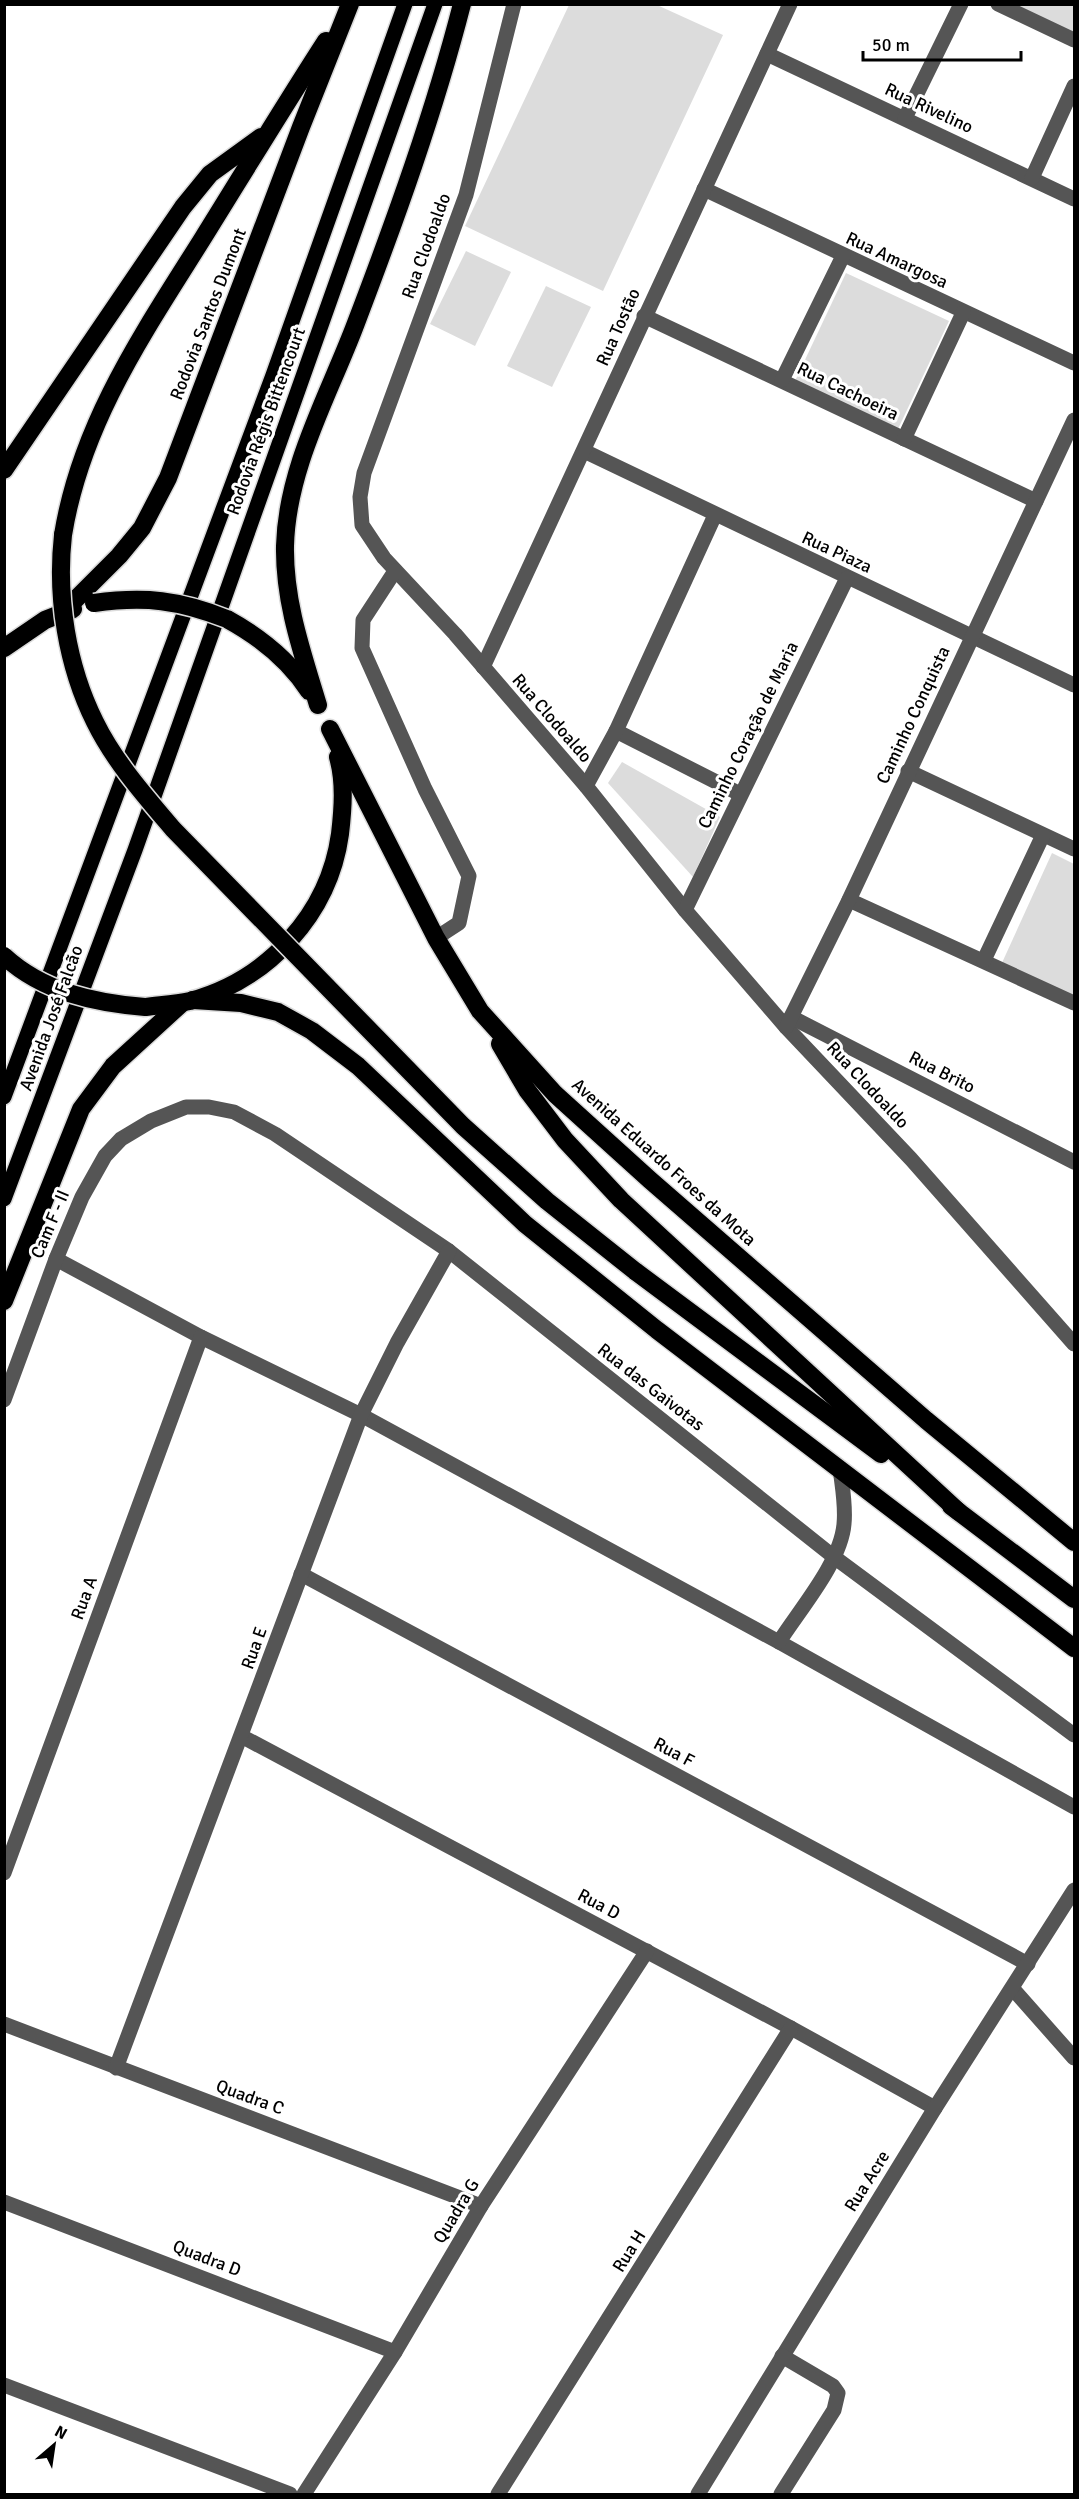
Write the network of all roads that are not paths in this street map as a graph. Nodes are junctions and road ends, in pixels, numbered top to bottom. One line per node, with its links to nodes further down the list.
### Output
1 (405, 4): 44 (main road, Rodovia Régis Bittencourt)
2 (435, 4): 46 (main road, Rodovia Régis Bittencourt)
3 (462, 4): 37 (highway)
4 (514, 4): 28 (street, Rua Clodoaldo)
5 (790, 4): 10 (street, Rua Tostão)
6 (961, 4): 12 (street)
7 (998, 4): 9 (street)
8 (349, 7): 13 (highway); 30 (highway, Rodovia Santos Dumont)
9 (1074, 40)
10 (767, 54): 12 (street, Rua Rivelino); 15 (street, Rua Tostão)
11 (1074, 86): 14 (street)
12 (905, 118): 14 (street, Rua Rivelino)
13 (265, 135): 25 (highway); 68 (highway, bridge)
14 (1032, 178): 16 (street, Rua Rivelino)
15 (704, 189): 17 (street, Rua Amargosa); 19 (street, Rua Tostão)
16 (1074, 199)
17 (843, 256): 18 (street, Rua Amargosa); 21 (street)
18 (963, 313): 20 (street, Rua Amargosa); 23 (street)
19 (644, 316): 21 (street, Rua Cachoeira); 24 (street, Rua Tostão)
20 (1074, 363)
21 (782, 380): 23 (street, Rua Cachoeira)
22 (1074, 420): 26 (street, Caminho Conquista)
23 (904, 439): 26 (street, Rua Cachoeira)
24 (584, 451): 27 (street, Rua Piaza); 35 (street, Rua Tostão)
25 (4, 470)
26 (1036, 501): 33 (street, Caminho Conquista)
27 (715, 515): 29 (street, Rua Piaza); 39 (street)
28 (395, 571): 35 (street, Rua Clodoaldo); 49 (street)
29 (847, 578): 33 (street, Rua Piaza); 42 (street, Caminho Coração de Maria)
30 (62, 613): 31 (highway, Avenida Eduardo Froes da Mota); 37 (highway, Avenida Eduardo Froes da Mota, bridge)
31 (45, 620): 32 (highway, Avenida Eduardo Froes da Mota); 34 (highway, Avenida Eduardo Froes da Mota)
32 (4, 631)
33 (972, 637): 36 (street, Rua Piaza); 40 (street, Caminho Conquista)
34 (4, 648)
35 (483, 667): 41 (street, Rua Clodoaldo)
36 (1074, 685)
37 (318, 705): 38 (highway, Avenida Eduardo Froes da Mota)
38 (330, 729): 49 (highway, Avenida Eduardo Froes da Mota); 52 (highway, Avenida Eduardo Froes da Mota)
39 (616, 732): 41 (street); 42 (street)
40 (908, 771): 43 (street); 47 (street, Caminho Conquista)
41 (586, 786): 48 (street, Rua Clodoaldo)
42 (740, 794): 48 (street, Caminho Coração de Maria)
43 (1043, 835): 45 (street); 51 (street)
44 (98, 845): 56 (main road, Avenida José Falcão)
45 (1074, 849)
46 (135, 850): 59 (main road, Avenida José Falcão)
47 (849, 900): 51 (street); 55 (street, Caminho Conquista)
48 (685, 910): 55 (street, Rua Clodoaldo)
49 (436, 939): 54 (highway, Avenida Eduardo Froes da Mota)
50 (4, 956): 52 (highway, Avenida Eduardo Froes da Mota, bridge)
51 (984, 960): 53 (street)
52 (187, 1001): 62 (highway); 67 (highway, Avenida Eduardo Froes da Mota)
53 (1074, 1003)
54 (480, 1011): 68 (highway); 69 (highway, Avenida Eduardo Froes da Mota)
55 (788, 1022): 58 (street, Rua Brito); 64 (street, Rua Clodoaldo)
56 (4, 1097)
57 (186, 1107): 60 (street, Rua das Gaivotas); 61 (street, Cam F - II)
58 (1074, 1162)
59 (4, 1199)
60 (449, 1251): 66 (street, Rua E); 70 (street, Rua das Gaivotas)
61 (56, 1259): 63 (street); 65 (street, Cam F - II)
62 (4, 1301)
63 (201, 1337): 66 (street); 78 (street, Rua A)
64 (1074, 1344)
65 (4, 1400)
66 (361, 1415): 71 (street, Rua E); 73 (street)
67 (840, 1468): 70 (street); 74 (highway, Avenida Eduardo Froes da Mota)
68 (959, 1512): 72 (highway)
69 (1074, 1542)
70 (834, 1557): 73 (street); 75 (street, Rua das Gaivotas)
71 (301, 1574): 76 (street, Rua E); 81 (street, Rua F)
72 (1074, 1599)
73 (779, 1642): 77 (street)
74 (1074, 1648)
75 (1074, 1735)
76 (243, 1737): 80 (street, Rua D); 86 (street, Rua E)
77 (1074, 1807)
78 (4, 1873)
79 (1074, 1890): 81 (street, Rua Acre)
80 (647, 1951): 84 (street, Rua D); 89 (street, Quadra G)
81 (1028, 1964): 82 (street, Rua Acre)
82 (1013, 1989): 85 (street); 87 (street, Rua Acre)
83 (4, 2024): 86 (street, Quadra C)
84 (791, 2028): 87 (street, Rua D); 95 (street, Rua H)
85 (1074, 2058)
86 (116, 2068): 89 (street, Quadra C)
87 (935, 2108): 91 (street, Rua Acre)
88 (4, 2202): 90 (street, Quadra D)
89 (482, 2206): 90 (street, Quadra G)
90 (395, 2352): 94 (street, Quadra G)
91 (782, 2356): 96 (street, Rua Acre); 97 (street)
92 (4, 2385): 93 (street)
93 (290, 2494)
94 (304, 2494)
95 (498, 2494)
96 (698, 2494)
97 (781, 2494)

